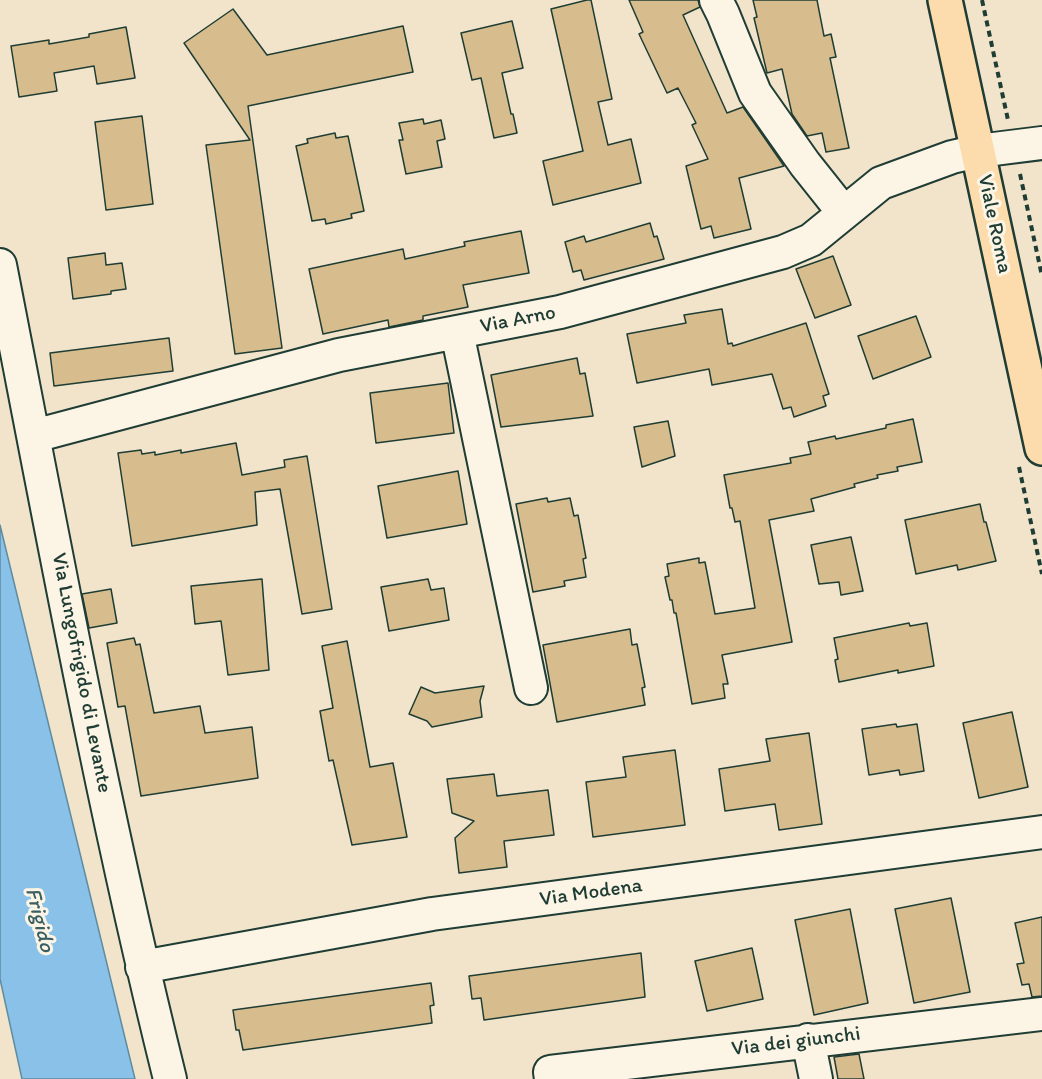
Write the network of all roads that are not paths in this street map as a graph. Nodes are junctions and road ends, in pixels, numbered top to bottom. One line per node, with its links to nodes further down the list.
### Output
1 (716, 0): 5 (street)
2 (945, 0): 4 (main road, Viale Roma)
3 (1042, 143): 4 (street, Via Arno)
4 (978, 151): 5 (street, Via Arno); 9 (main road, Viale Roma)
5 (844, 213): 7 (street, Via Arno)
6 (0, 265): 8 (street, Via Lungofrigido di Levante)
7 (457, 332): 8 (street, Via Arno); 10 (street)
8 (34, 436): 12 (street, Via Lungofrigido di Levante)
9 (1042, 448)
10 (531, 688)
11 (1042, 832): 12 (street, Via Modena)
12 (142, 967): 16 (street, Via Lungofrigido di Levante)
13 (1042, 1014): 14 (street, Via dei giunchi)
14 (808, 1041): 15 (street, Via dei giunchi); 17 (street)
15 (550, 1076)
16 (170, 1079)
17 (816, 1079)

